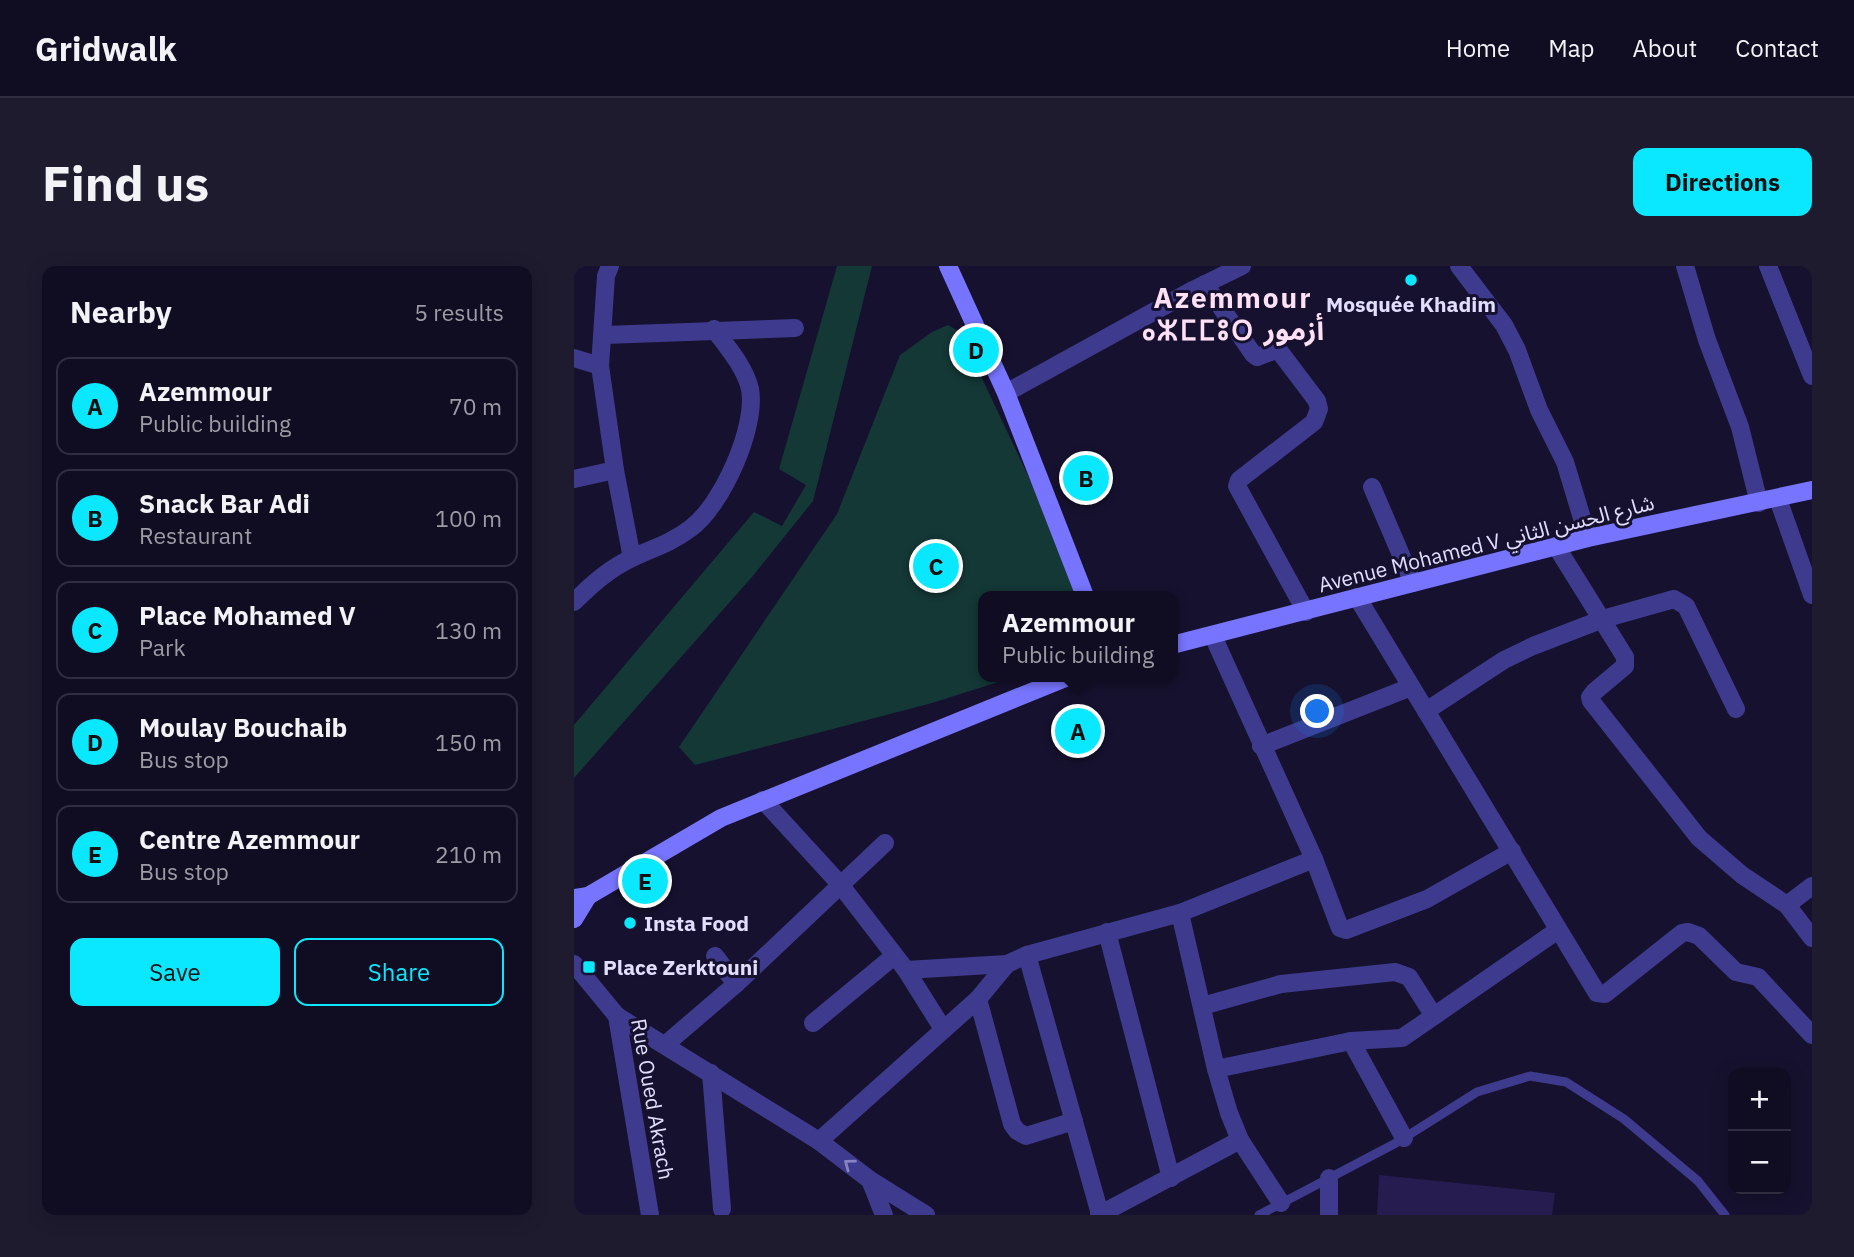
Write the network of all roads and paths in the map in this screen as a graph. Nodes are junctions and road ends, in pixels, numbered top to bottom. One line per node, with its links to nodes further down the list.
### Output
1 (610, 266): 10 (street)
2 (948, 266): 14 (main road)
3 (1242, 266): 7 (street)
4 (1458, 266): 21 (street)
5 (1685, 266): 20 (street)
6 (1768, 266): 13 (street)
7 (1205, 284): 14 (street); 29 (street)
8 (795, 328): 9 (street)
9 (714, 329): 10 (street); 23 (street)
10 (604, 335): 12 (street)
11 (574, 358): 12 (street)
12 (600, 366): 15 (street)
13 (1812, 376)
14 (1006, 393): 25 (main road)
15 (615, 470): 16 (street); 23 (street)
16 (574, 479)
17 (1372, 488): 24 (street)
18 (1812, 490): 19 (main road, Avenue Mohamed V شارع الحسن الثاني)
19 (1778, 499): 20 (main road, Avenue Mohamed V شارع الحسن الثاني); 26 (street)
20 (1759, 503): 21 (main road, Avenue Mohamed V شارع الحسن الثاني)
21 (1588, 538): 22 (main road, Avenue Mohamed V شارع الحسن الثاني)
22 (1556, 546): 24 (main road, Avenue Mohamed V شارع الحسن الثاني); 30 (street)
23 (632, 558): 28 (street)
24 (1413, 583): 27 (main road, Avenue Mohamed V شارع الحسن الثاني)
25 (1083, 591)
26 (1812, 595)
27 (1357, 597): 29 (main road, Avenue Mohamed V شارع الحسن الثاني); 34 (street)
28 (574, 602)
29 (1306, 611): 31 (main road, Avenue Mohamed V شارع الحسن الثاني)
30 (1603, 619): 35 (street); 36 (street); 45 (street)
31 (1213, 636): 32 (main road, Avenue Mohamed V شارع الحسن الثاني); 37 (street)
32 (1178, 644)
33 (1056, 682): 38 (main road)
34 (1411, 687): 36 (street); 37 (street)
35 (1735, 709)
36 (1426, 712): 40 (street)
37 (1261, 746): 41 (street)
38 (763, 800): 42 (street); 44 (main road)
39 (884, 843): 42 (street)
40 (1512, 851): 41 (street); 48 (street)
41 (1314, 859): 46 (street)
42 (839, 883): 53 (street); 56 (street)
43 (1812, 886): 45 (street)
44 (581, 897): 47 (main road)
45 (1787, 905): 50 (street)
46 (1180, 913): 49 (street); 58 (street)
47 (574, 919)
48 (1558, 930): 60 (street); 63 (street)
49 (1107, 933): 51 (street); 72 (street)
50 (1812, 938)
51 (1027, 955): 55 (street); 68 (street)
52 (715, 956): 56 (street)
53 (900, 963): 55 (street); 61 (street); 62 (street)
54 (574, 964): 59 (street, Rue Oued Akrach)
55 (1007, 964): 57 (street)
56 (736, 984): 65 (street)
57 (978, 999): 62 (street); 68 (street)
58 (1202, 1006): 60 (street); 66 (street)
59 (617, 1016): 65 (street); 77 (street, Rue Oued Akrach)
60 (1434, 1016): 64 (street)
61 (813, 1023)
62 (943, 1030): 71 (street)
63 (1812, 1035)
64 (1351, 1041): 66 (street); 69 (street)
65 (666, 1044): 67 (street)
66 (1216, 1069): 70 (street)
67 (710, 1073): 71 (street); 76 (street)
68 (1074, 1121): 80 (street)
69 (1404, 1138): 73 (lane); 83 (lane)
70 (1240, 1140): 72 (street); 75 (street)
71 (819, 1141): 74 (street, one-way to 71)
72 (1171, 1178): 80 (street)
73 (1329, 1178): 75 (lane); 82 (street)
74 (870, 1180): 78 (street); 79 (street)
75 (1281, 1203): 81 (lane)
76 (722, 1209)
77 (650, 1215)
78 (884, 1215)
79 (926, 1215)
80 (1100, 1215)
81 (1259, 1215)
82 (1329, 1215)
83 (1725, 1215)

